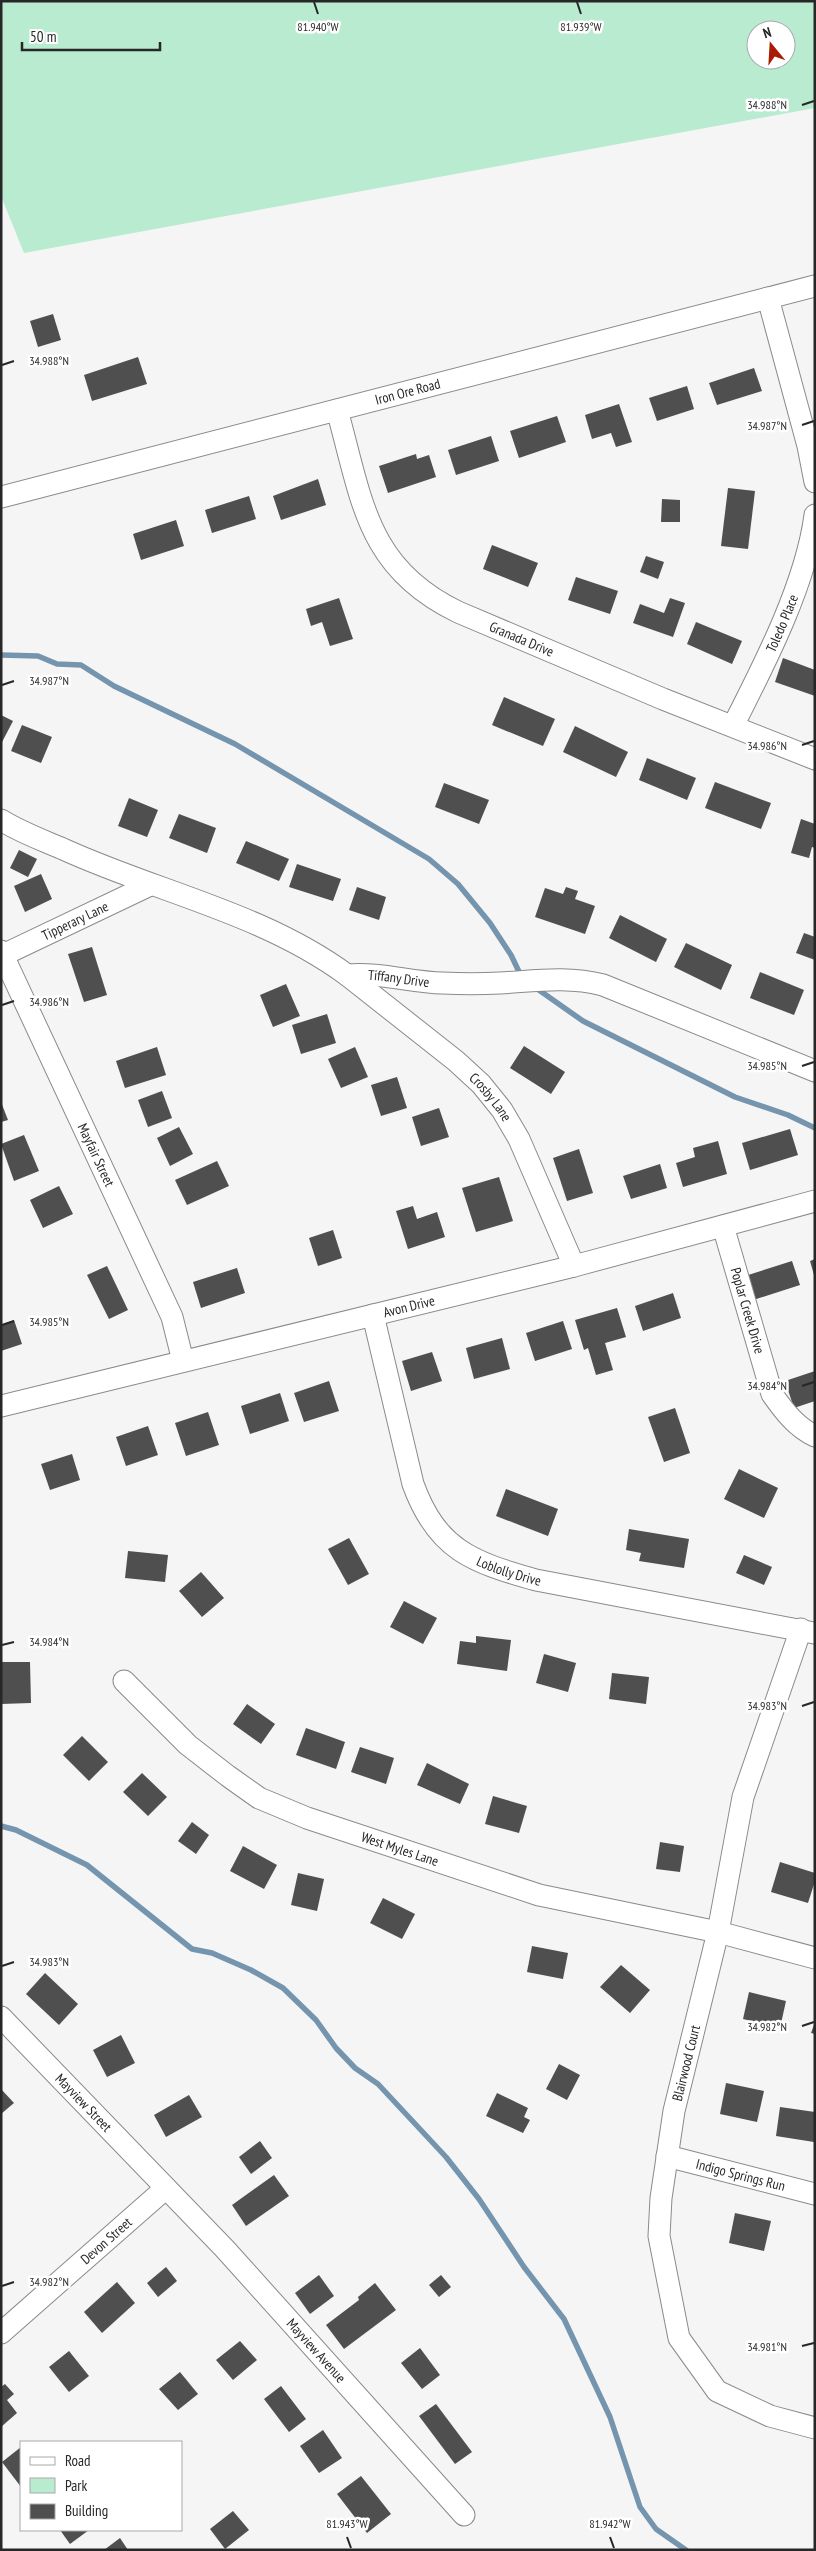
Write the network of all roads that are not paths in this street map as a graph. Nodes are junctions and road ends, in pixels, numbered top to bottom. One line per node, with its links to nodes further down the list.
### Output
1 (815, 286): 2 (street, Iron Ore Road)
2 (768, 298): 3 (street, Iron Ore Road); 4 (street)
3 (336, 410): 5 (street, Iron Ore Road); 7 (street, Granada Drive)
4 (815, 482)
5 (1, 497)
6 (815, 515): 7 (street, Toledo Place)
7 (732, 726): 8 (street, Granada Drive)
8 (815, 759)
9 (1, 820): 10 (street)
10 (150, 885): 11 (street, Tipperary Lane); 12 (street)
11 (2, 954): 18 (street, Mayfair Street)
12 (347, 975): 13 (street, Tiffany Drive); 16 (street, Crosby Lane)
13 (815, 1071)
14 (815, 1201): 15 (street, Avon Drive)
15 (722, 1226): 16 (street, Avon Drive); 20 (street, Poplar Creek Drive)
16 (574, 1266): 17 (street, Avon Drive)
17 (373, 1315): 18 (street, Avon Drive); 21 (street, Loblolly Drive)
18 (183, 1361): 19 (street, Avon Drive)
19 (1, 1406)
20 (815, 1436)
21 (808, 1631): 23 (street, Blairwood Court)
22 (124, 1681): 23 (street, West Myles Lane)
23 (718, 1932): 24 (street, West Myles Lane); 26 (street, Blairwood Court)
24 (815, 1958)
25 (1, 2017): 27 (street, Mayview Street)
26 (667, 2156): 28 (street, Indigo Springs Run); 30 (street, Blairwood Court)
27 (166, 2188): 29 (street, Devon Street); 31 (street, Mayview Avenue)
28 (815, 2194)
29 (1, 2333)
30 (815, 2428)
31 (464, 2515)

